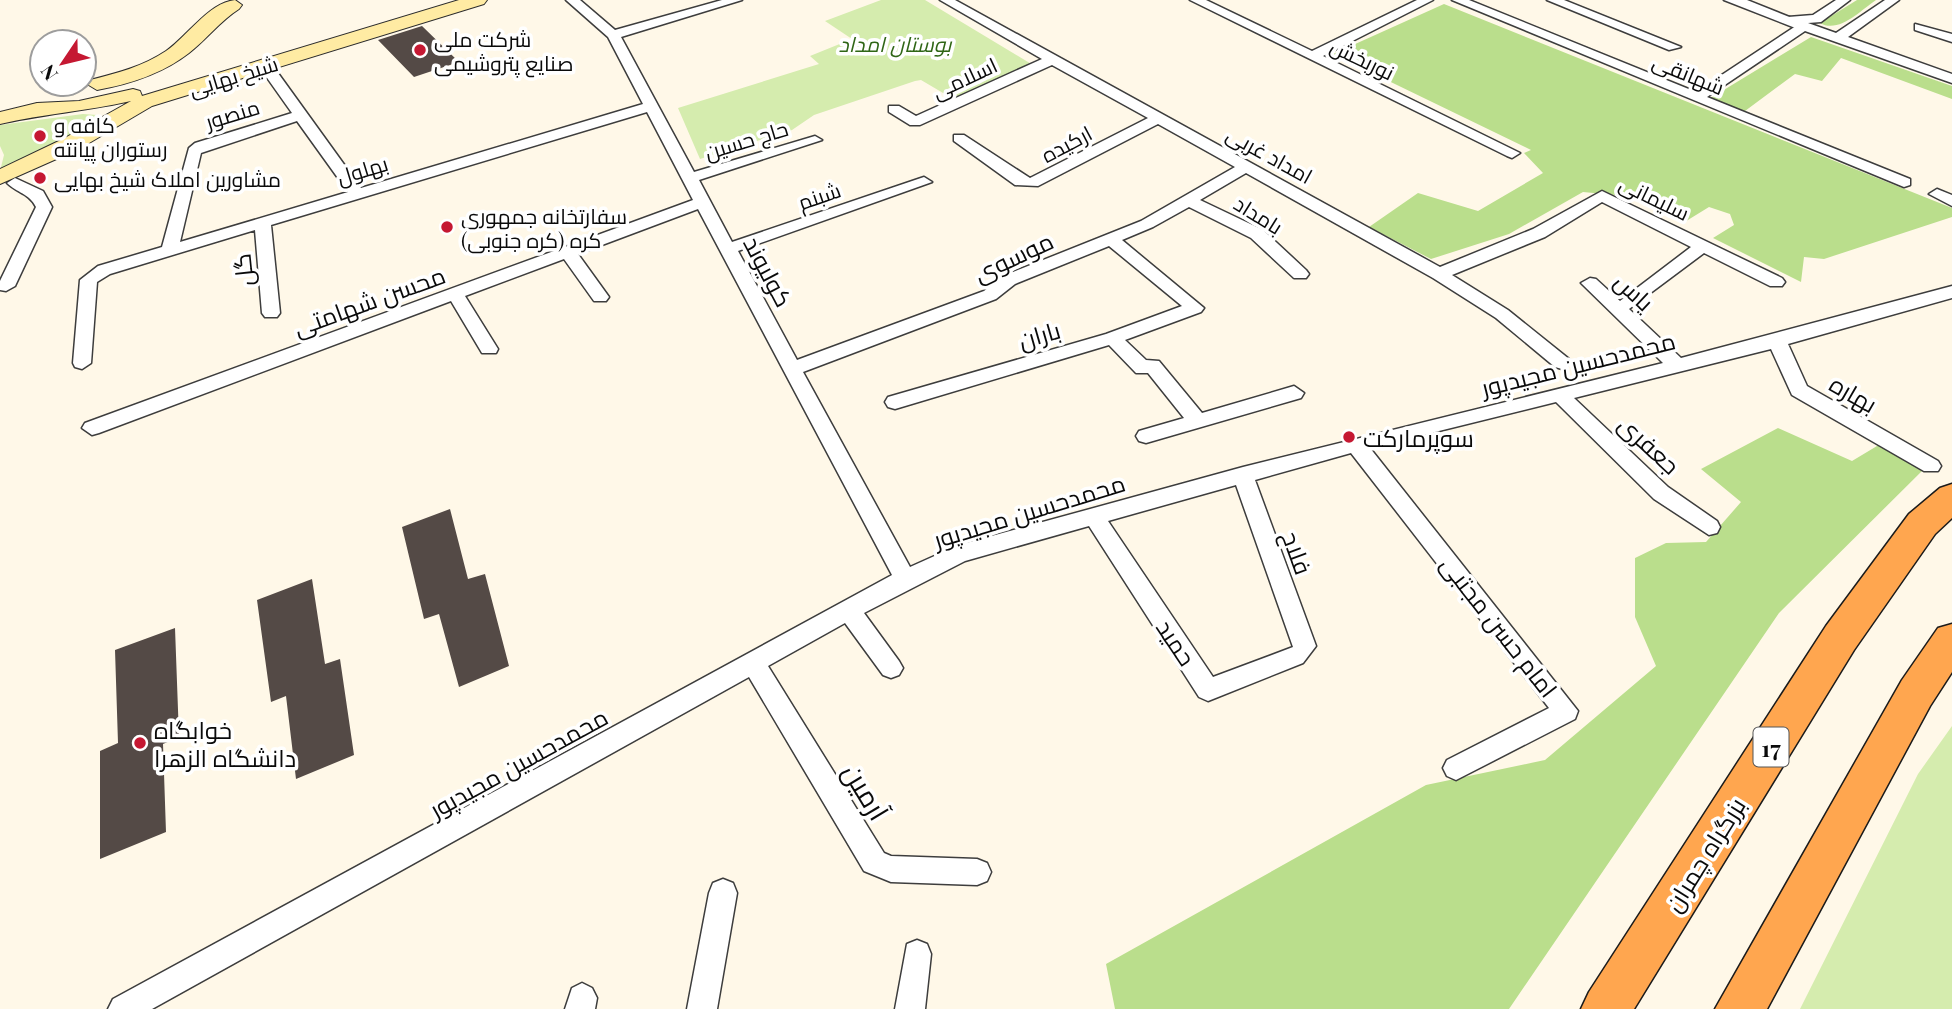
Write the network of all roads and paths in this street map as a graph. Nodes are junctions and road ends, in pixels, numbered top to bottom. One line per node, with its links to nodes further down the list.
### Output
1 (453, 0): 30 (main road, شیخ بهایی)
2 (478, 0): 24 (main road, شیخ بهایی)
3 (572, 0): 17 (street, کولیوند)
4 (736, 0): 17 (street)
5 (946, 0): 23 (street, امداد غربی)
6 (1196, 0): 21 (street, نوربخش)
7 (1427, 0): 21 (street)
8 (1458, 0): 27 (street, شهانقی)
9 (1553, 0): 20 (street)
10 (1732, 0): 14 (street)
11 (1893, 0): 18 (street)
12 (1840, 1): 14 (street)
13 (236, 3): 28 (main road); 30 (main road)
14 (1782, 18): 15 (street)
15 (1804, 26): 18 (street); 27 (street)
16 (1920, 27): 19 (street)
17 (612, 35): 29 (street, کولیوند)
18 (1838, 38): 25 (street)
19 (1952, 38)
20 (1674, 47)
21 (1312, 56): 37 (street, نوربخش)
22 (1952, 59): 25 (street)
23 (1053, 60): 31 (street, اسلامی); 34 (street, امداد غربی)
24 (265, 65): 32 (street); 42 (main road, شیخ بهایی)
25 (1937, 73): 26 (street)
26 (1952, 79)
27 (1696, 98): 41 (street, شهانقی)
28 (0, 102)
29 (651, 106): 39 (street, کولیوند); 43 (street, بهلول)
30 (37, 108): 33 (main road, شیخ بهایی)
31 (894, 110)
32 (301, 115): 43 (street); 50 (street, منصور)
33 (0, 118)
34 (1159, 118): 35 (street, ارکیده); 38 (street, امداد غربی)
35 (959, 138)
36 (815, 140): 39 (street, حاج حسین)
37 (1512, 153)
38 (1246, 167): 44 (street, موسوی); 53 (street, امداد غربی)
39 (689, 178): 45 (street, کولیوند)
40 (924, 181): 49 (street, شبنم)
41 (1904, 182)
42 (5, 183): 56 (street)
43 (357, 194): 46 (street, بهلول)
44 (1188, 200): 47 (street, موسوی); 52 (street, بامداد)
45 (702, 202): 49 (street, کولیوند); 51 (street, محسن شهامتی)
46 (262, 222): 50 (street, بهلول); 61 (street, گل)
47 (1111, 239): 62 (street, باران); 68 (street, موسوی)
48 (1703, 246): 53 (street, سلیمانی); 54 (street, سلیمانی); 60 (street)
49 (728, 249): 68 (street, کولیوند)
50 (170, 250): 65 (street, بهلول)
51 (568, 252): 58 (street, محسن شهامتی); 59 (street)
52 (1300, 274)
53 (1439, 274): 66 (street, امداد غربی)
54 (1776, 282)
55 (1590, 283): 67 (street, یاس)
56 (6, 286)
57 (1952, 292): 63 (street, محمدحسین مجیدپور)
58 (455, 295): 64 (street); 73 (street, محسن شهامتی)
59 (600, 297)
60 (1627, 304)
61 (271, 313)
62 (1112, 338): 71 (street, باران); 72 (street)
63 (1777, 341): 67 (street, محمدحسین مجیدپور); 77 (street, بهاره)
64 (489, 349)
65 (82, 363)
66 (1562, 363)
67 (1677, 365): 70 (street, محمدحسین مجیدپور)
68 (792, 369): 80 (street, کولیوند)
69 (1294, 393): 72 (street)
70 (1559, 394): 75 (street, محمدحسین مجیدپور); 79 (street, جعفری)
71 (895, 402)
72 (1197, 420): 74 (street)
73 (92, 428)
74 (1146, 436)
75 (1356, 445): 76 (street, محمدحسین مجیدپور); 86 (street, امام حسن مجتبی)
76 (1243, 475): 78 (street, محمدحسین مجیدپور); 83 (street, فلاح)
77 (1942, 481): 93 (highway, بزرگراه چمران / 17)
78 (1094, 517): 80 (street, محمدحسین مجیدپور); 83 (street, حمید)
79 (1709, 527)
80 (905, 579): 81 (street, محمدحسین مجیدپور)
81 (849, 610): 84 (street, محمدحسین مجیدپور); 85 (street)
82 (1952, 640): 94 (highway)
83 (1299, 651)
84 (753, 663): 87 (street, آرمین); 90 (street, محمدحسین مجیدپور)
85 (891, 668)
86 (1456, 768)
87 (977, 872)
88 (723, 893): 91 (street)
89 (917, 954): 92 (street)
90 (123, 1009)
91 (702, 1009)
92 (910, 1009)
93 (1606, 1009)
94 (1740, 1009)

